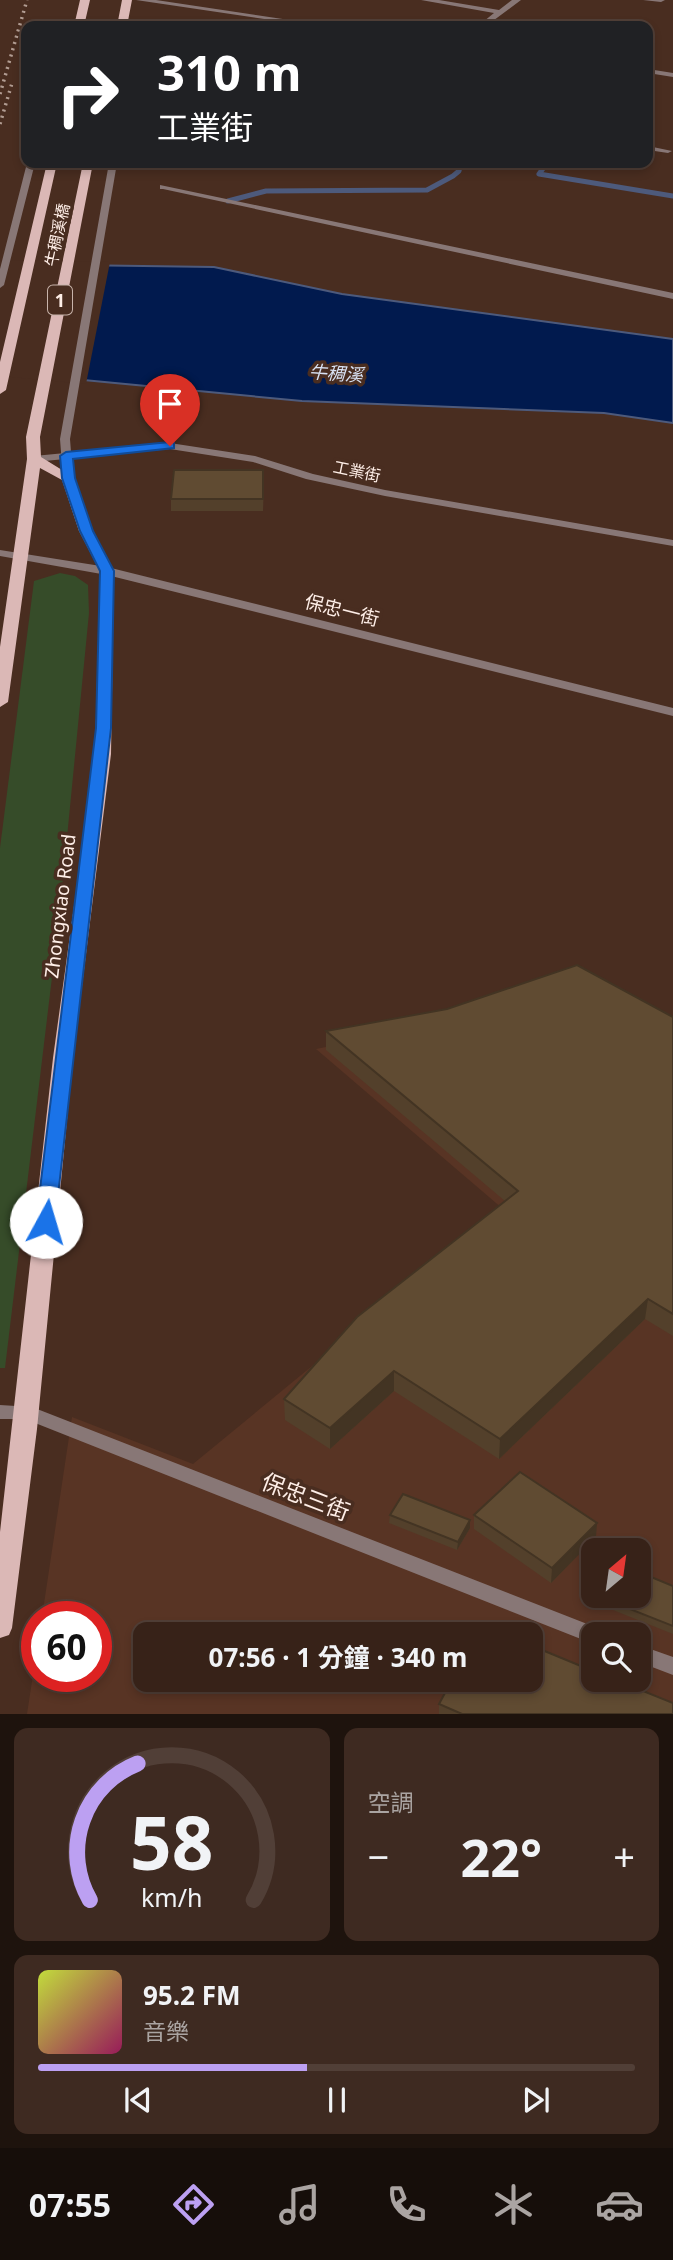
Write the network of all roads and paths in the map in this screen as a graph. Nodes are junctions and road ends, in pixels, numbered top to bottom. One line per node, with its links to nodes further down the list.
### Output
1 (85, 0): 9 (main road)
2 (127, 0): 10 (main road)
3 (140, 0): 11 (street)
4 (425, 0): 8 (street)
5 (517, 0): 8 (street)
6 (647, 0): 7 (street)
7 (661, 0)
8 (501, 12): 12 (street)
9 (80, 21)
10 (123, 21)
11 (290, 21)
12 (489, 21)
13 (653, 72): 14 (street)
14 (673, 75)
15 (653, 149): 16 (lane)
16 (668, 151)
17 (30, 168): 22 (lane)
18 (51, 168): 24 (main road, 牛稠溪橋 / 1)
19 (87, 168): 26 (main road, 牛稠溪橋 / 1)
20 (112, 168): 25 (lane)
21 (163, 187): 23 (lane)
22 (0, 285)
23 (673, 296)
24 (0, 390)
25 (66, 456): 26 (street, 工業街); 27 (lane); 28 (street, 工業街)
26 (34, 459): 27 (main road); 30 (main road, 1)
27 (68, 478): 31 (main road, Zhongxiao Road)
28 (673, 543)
29 (0, 554): 30 (street, 保忠一街)
30 (21, 556): 31 (street, 保忠一街); 32 (main road, 1)
31 (107, 571): 33 (street, 保忠一街); 35 (main road, Zhongxiao Road)
32 (0, 702)
33 (673, 712)
34 (0, 1412): 35 (street, 保忠三街)
35 (26, 1412): 36 (main road, Zhongxiao Road); 37 (street, 保忠三街)
36 (0, 1628)
37 (581, 1630)
38 (651, 1658): 39 (street)
39 (673, 1666)

